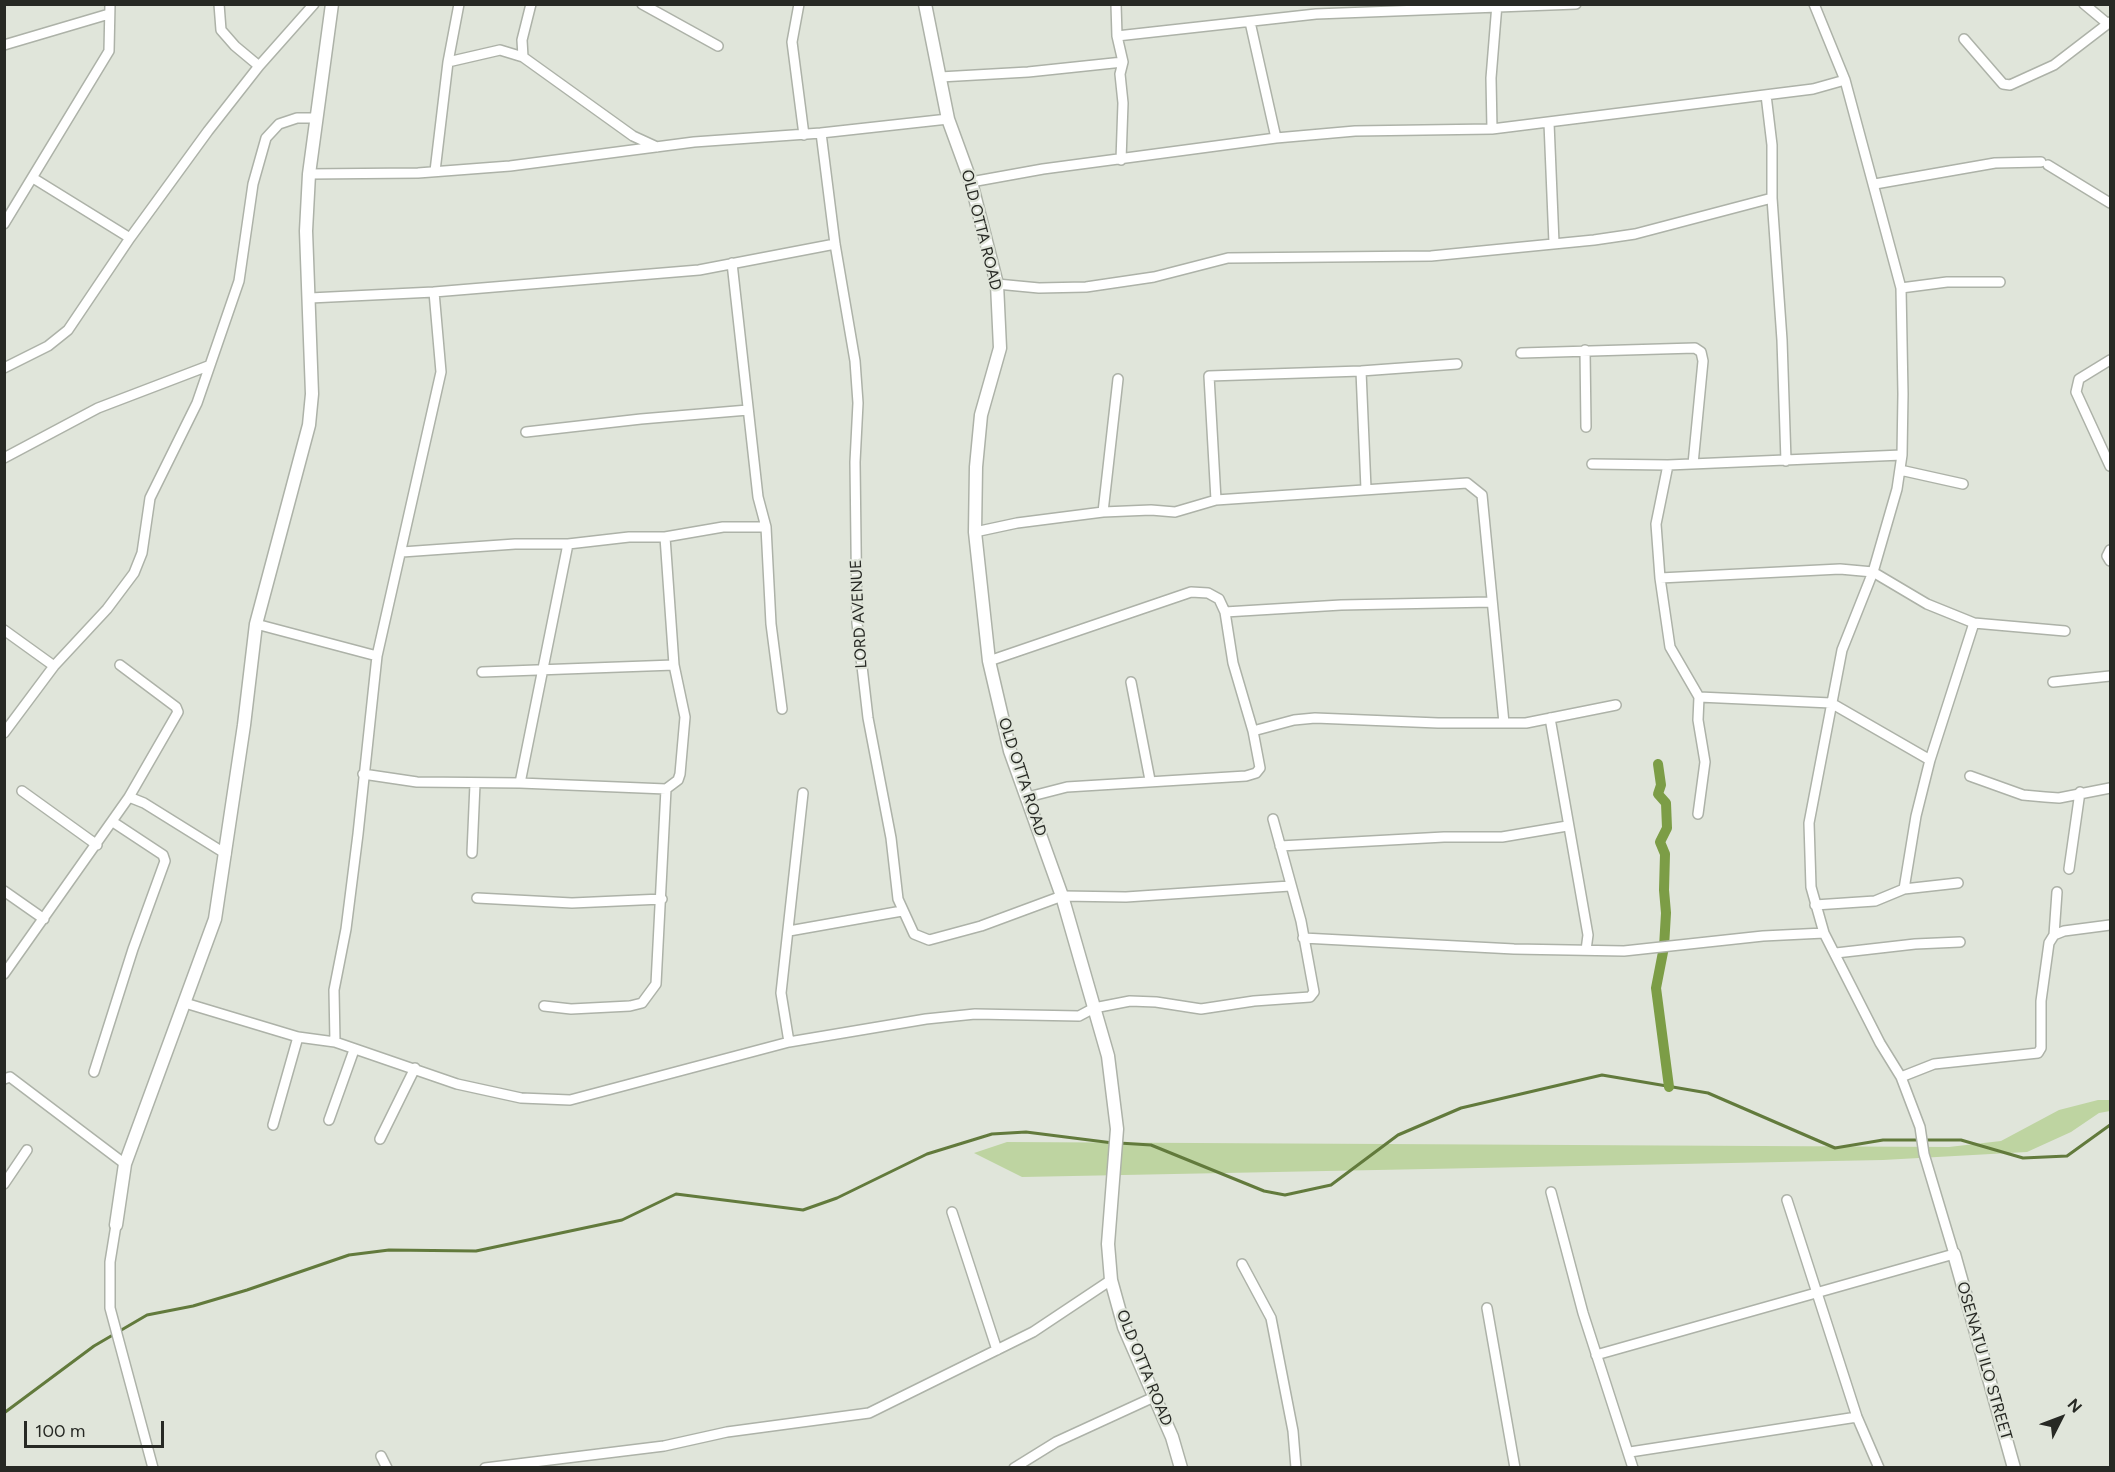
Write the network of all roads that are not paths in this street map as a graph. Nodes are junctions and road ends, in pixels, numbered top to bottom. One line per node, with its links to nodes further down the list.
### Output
1 (219, 4): 26 (street)
2 (314, 4): 26 (street)
3 (332, 4): 30 (street)
4 (459, 4): 24 (street)
5 (531, 4): 19 (street)
6 (642, 4): 21 (street)
7 (799, 4): 35 (street)
8 (925, 4): 27 (street, OLD OTTA ROAD)
9 (1116, 4): 17 (street)
10 (1576, 4): 13 (street)
11 (1814, 4): 28 (street)
12 (2084, 4): 16 (street)
13 (1497, 6): 15 (street); 33 (street)
14 (110, 9): 20 (street); 41 (street)
15 (1250, 22): 17 (street); 36 (street)
16 (2109, 23): 18 (street)
17 (1117, 36): 25 (street)
18 (1964, 39)
19 (522, 40): 22 (street); 23 (street)
20 (4, 45)
21 (718, 46)
22 (500, 50): 23 (street); 24 (street)
23 (523, 57): 37 (street)
24 (448, 62): 39 (street)
25 (1123, 62): 27 (street); 38 (street)
26 (259, 66): 47 (street)
27 (940, 77): 31 (street, OLD OTTA ROAD)
28 (1845, 80): 29 (street); 43 (street)
29 (1766, 95): 32 (street); 44 (street)
30 (317, 118): 40 (street); 60 (street)
31 (948, 119): 34 (street); 42 (street, OLD OTTA ROAD)
32 (1549, 123): 33 (street); 48 (street)
33 (1492, 129): 36 (street)
34 (822, 133): 35 (street); 49 (street, LORD AVENUE)
35 (804, 135): 37 (street)
36 (1276, 138): 38 (street)
37 (657, 147): 39 (street)
38 (1121, 160): 42 (street)
39 (435, 171): 40 (street)
40 (309, 174): 55 (street)
41 (33, 178): 46 (street); 47 (street)
42 (971, 182): 52 (street, OLD OTTA ROAD)
43 (1875, 184): 45 (street); 53 (street)
44 (1772, 198): 48 (street); 69 (street)
45 (2110, 203)
46 (4, 224)
47 (130, 238): 61 (street)
48 (1554, 243): 52 (street)
49 (836, 244): 50 (street); 143 (street, LORD AVENUE)
50 (732, 263): 54 (street); 64 (street)
51 (2000, 282): 53 (street)
52 (997, 284): 80 (street, OLD OTTA ROAD)
53 (1901, 288): 67 (street)
54 (434, 292): 55 (street); 84 (street)
55 (310, 298): 91 (street)
56 (1585, 350): 57 (street); 65 (street); 71 (street)
57 (1521, 353)
58 (2110, 360): 73 (street)
59 (1457, 364): 62 (street)
60 (208, 366): 68 (street); 98 (street)
61 (4, 368)
62 (1360, 371): 76 (street); 77 (street)
63 (1118, 379): 78 (street)
64 (748, 410): 66 (street); 79 (street)
65 (1586, 426)
66 (526, 432)
67 (1902, 455): 69 (street); 74 (street)
68 (4, 458)
69 (1785, 461): 71 (street)
70 (1592, 464): 72 (street)
71 (1693, 464): 72 (street)
72 (1668, 465): 87 (street)
73 (2110, 466)
74 (1900, 470): 75 (street); 86 (street)
75 (1963, 484)
76 (1366, 489): 77 (street); 88 (street)
77 (1216, 500): 78 (street)
78 (1103, 512): 80 (street)
79 (766, 527): 81 (street); 107 (street)
80 (975, 532): 95 (street, OLD OTTA ROAD)
81 (666, 537): 82 (street); 97 (street)
82 (568, 544): 84 (street); 99 (street)
83 (2110, 550): 85 (street)
84 (402, 552): 94 (street)
85 (2110, 561)
86 (1873, 572): 87 (street); 90 (street); 105 (street)
87 (1660, 578): 104 (street)
88 (1491, 602): 89 (street); 109 (street)
89 (1225, 612): 95 (street); 110 (street)
90 (1974, 623): 93 (street); 112 (street)
91 (256, 624): 94 (street); 132 (street)
92 (4, 630): 98 (street)
93 (2065, 631)
94 (378, 656): 113 (street)
95 (989, 661): 124 (street, OLD OTTA ROAD)
96 (120, 665): 123 (street)
97 (674, 665): 99 (street); 119 (street)
98 (54, 666): 111 (street)
99 (543, 671): 100 (street); 116 (street)
100 (482, 672)
101 (2110, 676): 102 (street)
102 (2053, 681)
103 (1131, 682): 115 (street)
104 (1699, 697): 105 (street); 125 (street)
105 (1831, 703): 112 (street); 142 (street)
106 (1616, 705): 108 (street)
107 (782, 709)
108 (1550, 718): 109 (street); 128 (street)
109 (1504, 723): 110 (street)
110 (1253, 731): 115 (street)
111 (4, 733)
112 (1930, 760): 136 (street)
113 (363, 774): 117 (street); 158 (street)
114 (1970, 777): 121 (street)
115 (1150, 780): 124 (street)
116 (520, 783): 117 (street); 119 (street)
117 (475, 784): 131 (street)
118 (2110, 788): 121 (street)
119 (666, 789): 141 (street)
120 (22, 791): 129 (street)
121 (2080, 792): 133 (street)
122 (803, 793): 146 (street)
123 (129, 797): 127 (street); 132 (street)
124 (1028, 797): 139 (street, OLD OTTA ROAD)
125 (1698, 814)
126 (1273, 819): 130 (street)
127 (113, 822): 129 (street); 162 (street)
128 (1567, 826): 130 (street); 151 (street)
129 (97, 845): 144 (street)
130 (1280, 846): 135 (street)
131 (472, 853)
132 (226, 854): 154 (street)
133 (2069, 869)
134 (1958, 883): 136 (street)
135 (1290, 886): 139 (street); 149 (street)
136 (1905, 889): 142 (street)
137 (4, 891): 144 (street)
138 (2057, 892): 148 (street)
139 (1062, 896): 143 (street, LORD AVENUE); 156 (street, OLD OTTA ROAD)
140 (477, 898): 141 (street)
141 (662, 899): 155 (street)
142 (1815, 905): 147 (street)
143 (902, 911): 146 (street)
144 (44, 919): 153 (street)
145 (2110, 925): 148 (street)
146 (789, 931): 159 (street)
147 (1824, 933): 151 (street); 152 (street)
148 (2055, 935): 163 (street)
149 (1304, 938): 151 (street); 156 (street)
150 (1960, 942): 152 (street)
151 (1586, 950)
152 (1836, 953): 163 (street)
153 (4, 974)
154 (185, 1003): 157 (street); 169 (street)
155 (544, 1006)
156 (1094, 1008): 159 (street); 177 (street, OLD OTTA ROAD)
157 (298, 1037): 158 (street); 166 (street)
158 (335, 1042): 160 (street)
159 (789, 1042): 161 (street)
160 (354, 1050): 161 (street); 165 (street)
161 (415, 1068): 167 (street)
162 (94, 1072)
163 (1901, 1077): 175 (street)
164 (4, 1079): 169 (street)
165 (329, 1120)
166 (273, 1125)
167 (380, 1139)
168 (27, 1150): 170 (street)
169 (125, 1164): 174 (street)
170 (4, 1184)
171 (1551, 1192): 181 (street)
172 (1787, 1200): 178 (street)
173 (952, 1212): 180 (street)
174 (116, 1225): 187 (street)
175 (1954, 1254): 178 (street); 195 (street, OSENATU ILO STREET)
176 (1242, 1264): 191 (street)
177 (1111, 1280): 180 (street); 182 (street, OLD OTTA ROAD)
178 (1817, 1295): 181 (street); 183 (street)
179 (1487, 1308): 192 (street)
180 (997, 1350): 189 (street)
181 (1596, 1355): 184 (street)
182 (1155, 1397): 186 (street); 190 (street, OLD OTTA ROAD)
183 (1857, 1417): 184 (street); 194 (street)
184 (1630, 1452): 193 (street)
185 (381, 1456): 188 (street)
186 (1020, 1466)
187 (153, 1467)
188 (387, 1467)
189 (485, 1467)
190 (1181, 1467)
191 (1296, 1467)
192 (1515, 1467)
193 (1633, 1467)
194 (1879, 1467)
195 (2014, 1467)

